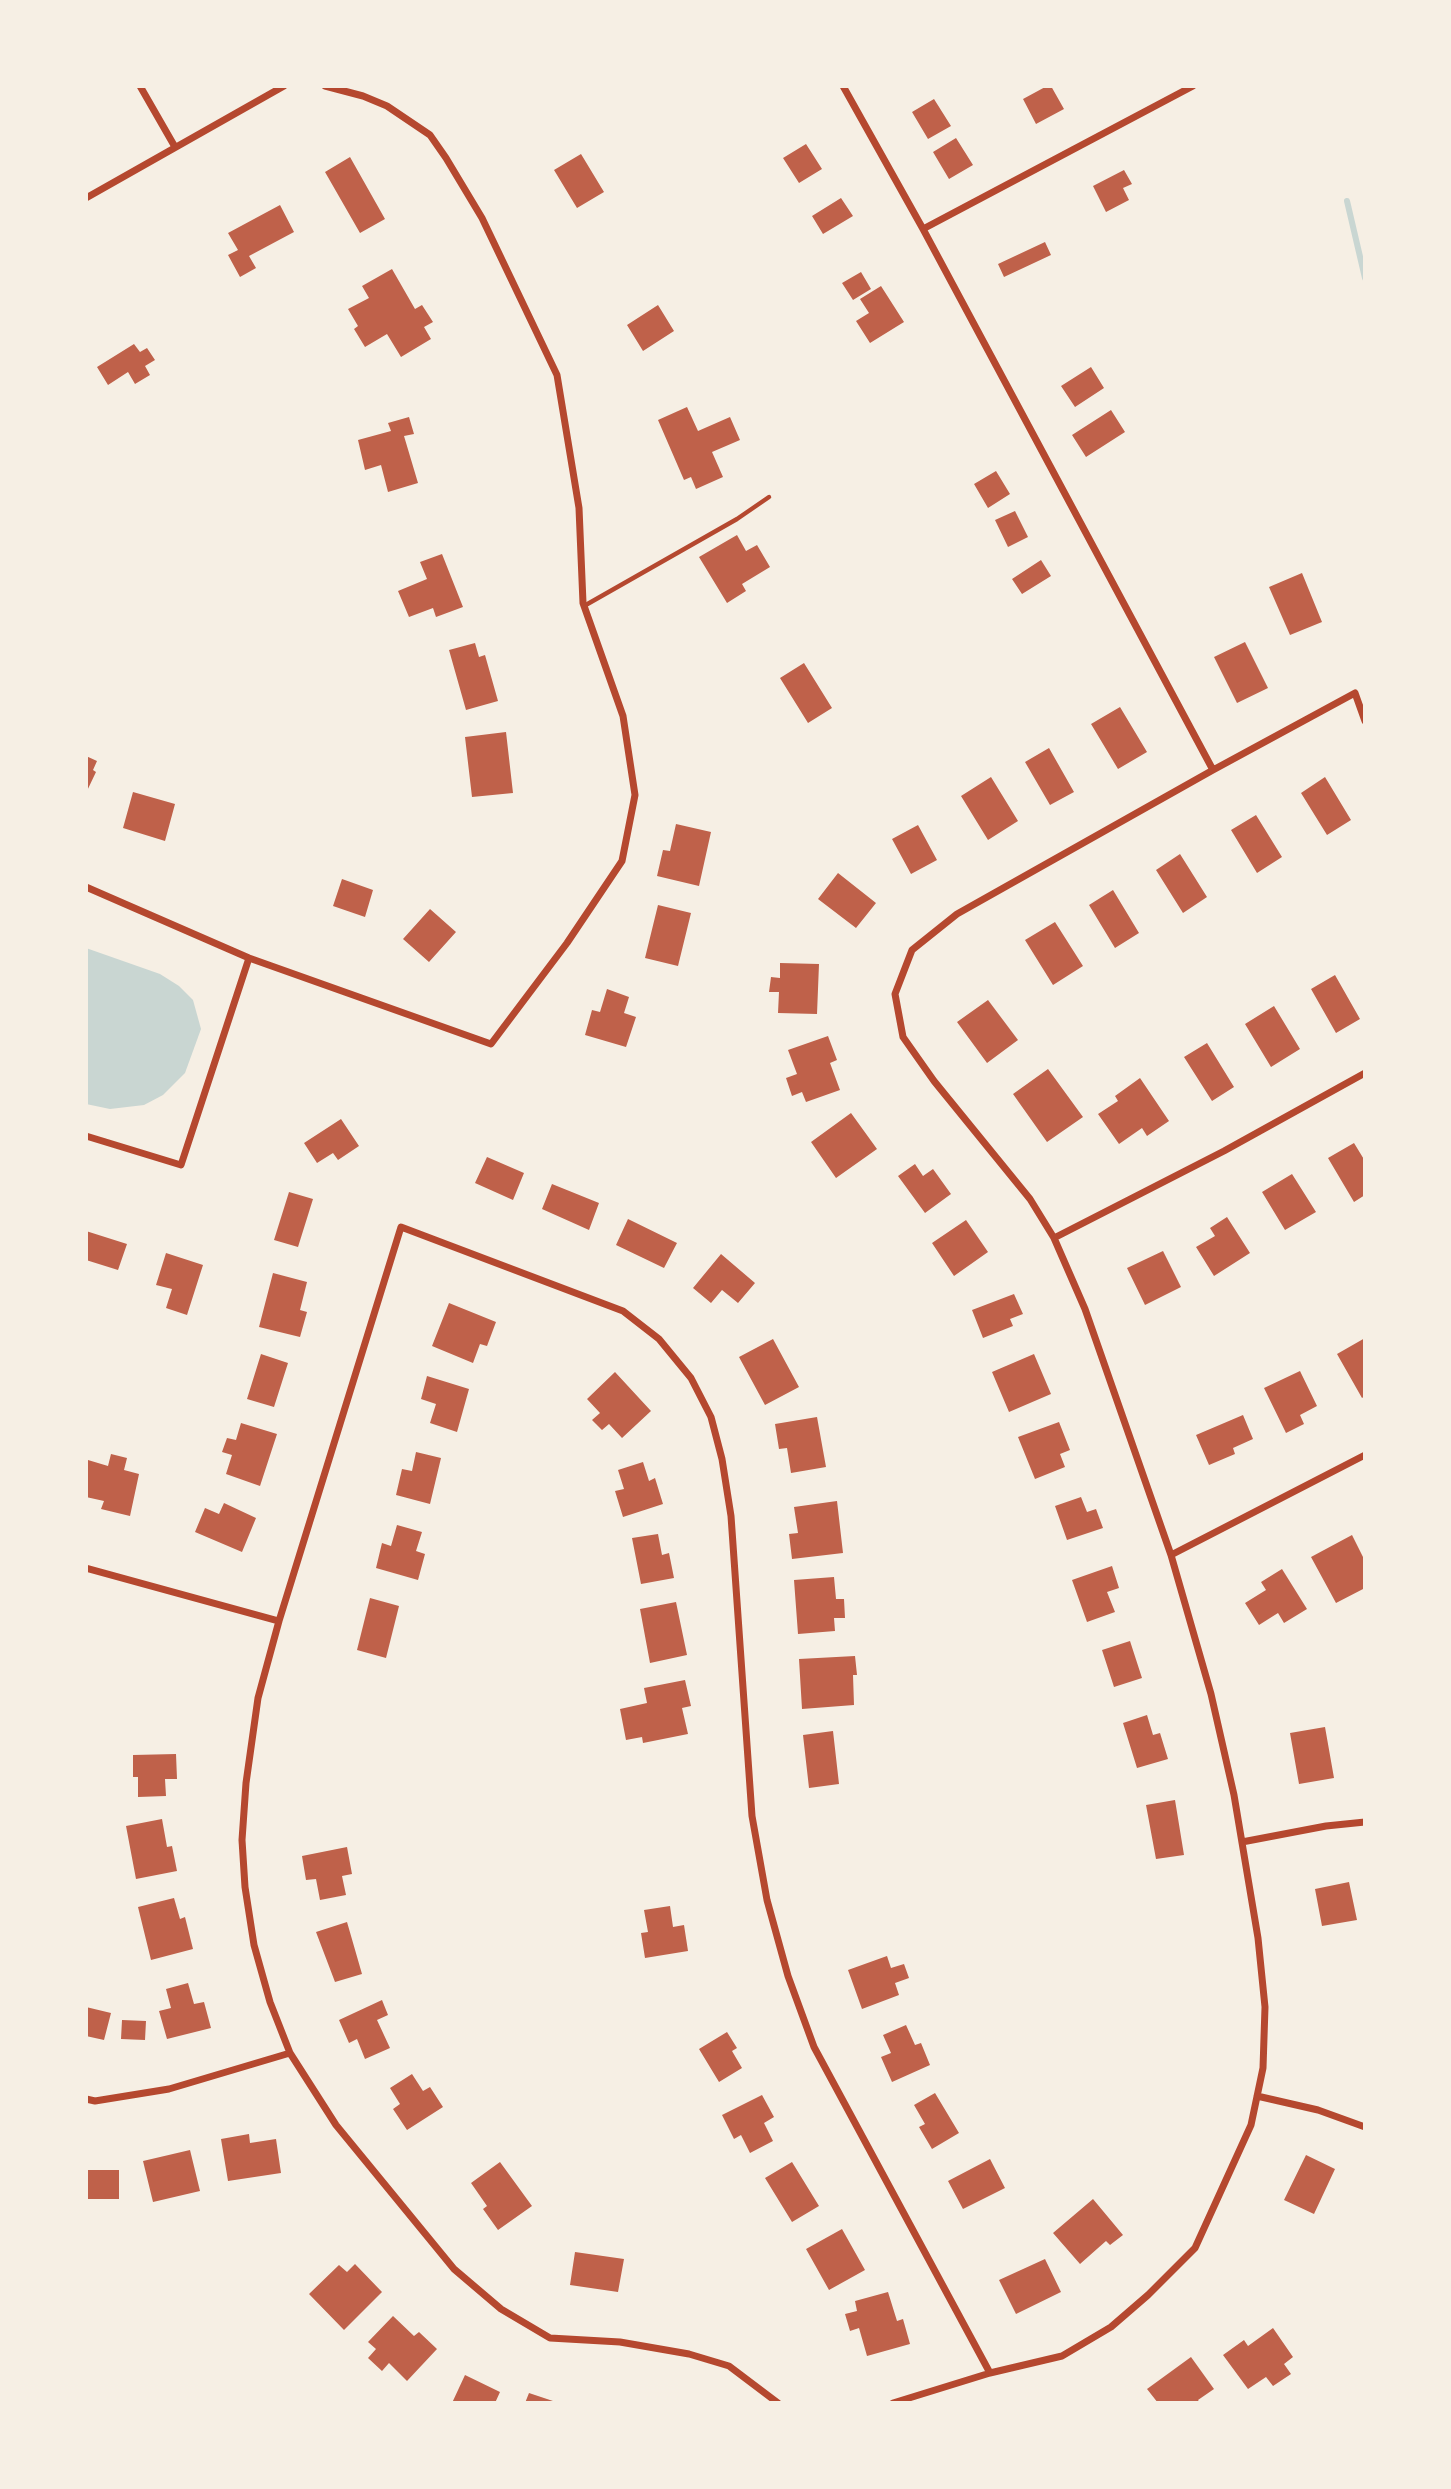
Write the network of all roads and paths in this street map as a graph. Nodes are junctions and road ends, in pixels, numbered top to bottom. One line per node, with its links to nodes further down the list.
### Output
1 (139, 86): 6 (street)
2 (284, 86): 6 (street)
3 (325, 86): 10 (street)
4 (842, 86): 8 (street)
5 (1193, 86): 8 (street)
6 (175, 147): 7 (street)
7 (86, 198)
8 (923, 229): 12 (street)
9 (769, 497): 10 (lane)
10 (584, 606): 14 (street)
11 (1365, 721): 12 (street)
12 (1213, 770): 17 (street)
13 (86, 887): 14 (street)
14 (249, 958): 16 (street)
15 (1365, 1073): 17 (street)
16 (86, 1136)
17 (1054, 1238): 19 (street)
18 (1365, 1455): 19 (street)
19 (1171, 1555): 23 (street)
20 (86, 1568): 21 (street)
21 (279, 1621): 24 (street); 28 (street)
22 (1365, 1822): 23 (street)
23 (1242, 1842): 25 (street)
24 (290, 2053): 26 (street); 29 (street)
25 (1257, 2096): 27 (street); 28 (street)
26 (86, 2099)
27 (1365, 2127)
28 (990, 2373): 30 (street)
29 (778, 2403)
30 (893, 2403)

